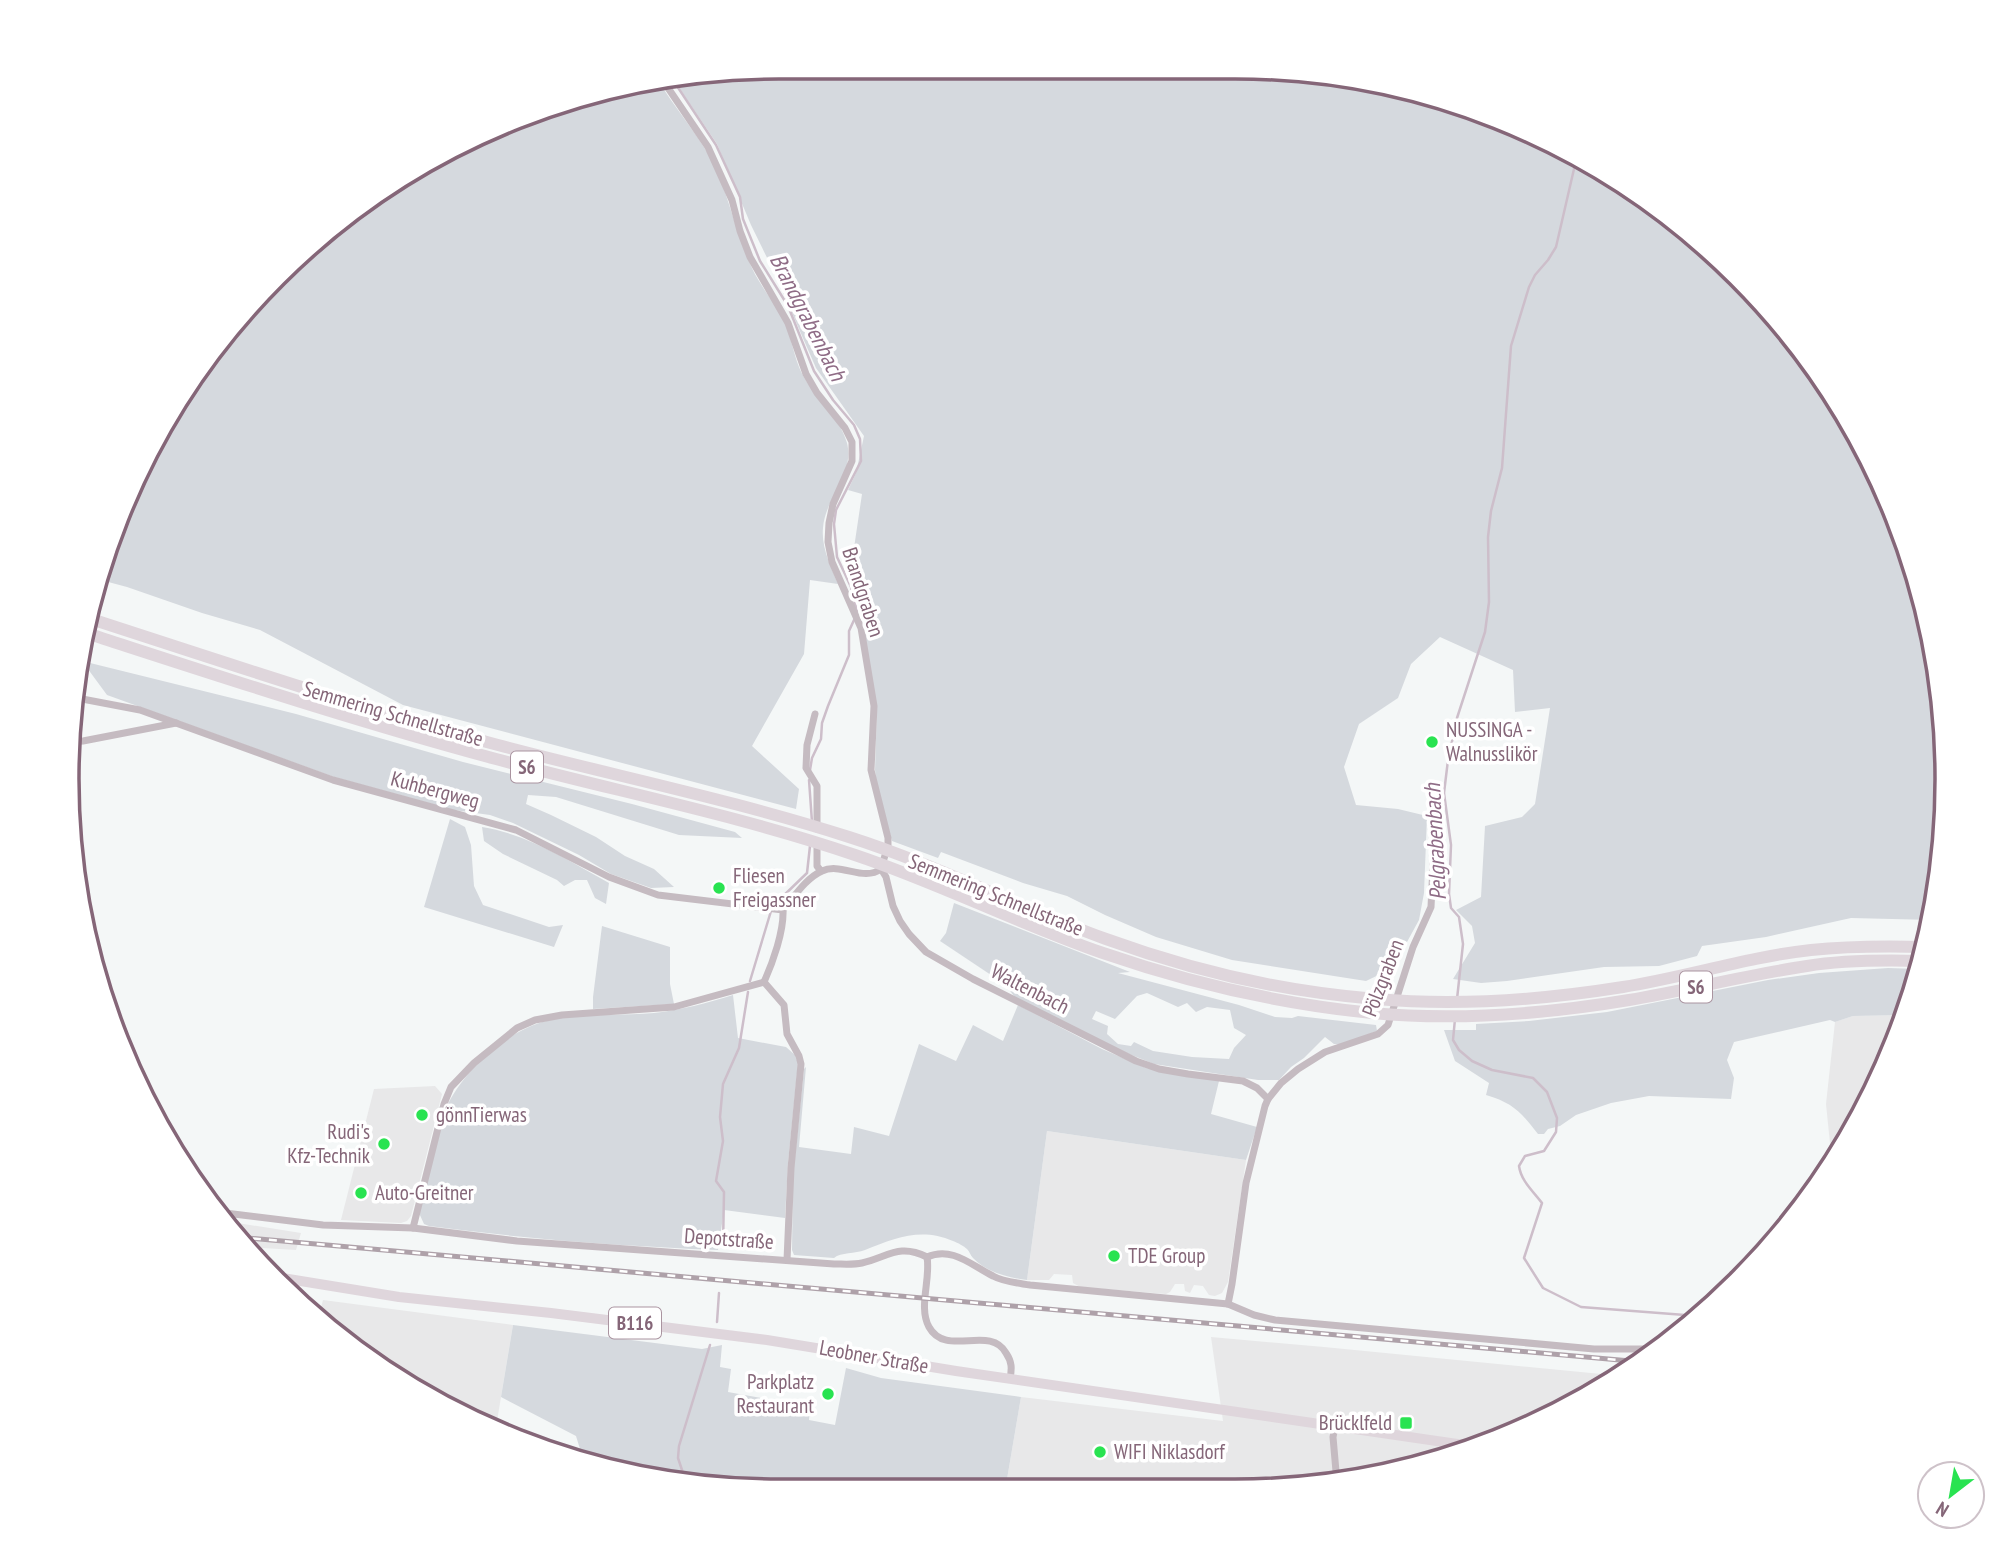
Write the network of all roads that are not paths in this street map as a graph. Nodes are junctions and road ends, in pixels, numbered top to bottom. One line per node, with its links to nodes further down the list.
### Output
1 (668, 88): 9 (street, Brandgraben)
2 (97, 621): 12 (highway, Semmering Schnellstraße / S6)
3 (94, 635): 13 (highway, Semmering Schnellstraße / S6)
4 (84, 699): 6 (street, Kuhbergweg)
5 (816, 714): 10 (street)
6 (176, 723): 7 (street); 11 (street, Kuhbergweg)
7 (80, 740)
8 (1436, 805): 15 (street, Pölzgraben)
9 (881, 869): 10 (street); 15 (street, Waltenbach)
10 (821, 871): 11 (street)
11 (783, 910): 14 (street)
12 (1914, 947)
13 (1911, 961)
14 (764, 982): 17 (street); 19 (street)
15 (1268, 1099): 21 (street, Pölzgraben)
16 (230, 1214): 17 (street, Depotstraße)
17 (413, 1228): 19 (street, Depotstraße)
18 (927, 1257): 19 (street, Depotstraße); 21 (street, Depotstraße); 23 (street)
19 (787, 1260)
20 (290, 1279): 23 (main road, Leobner Straße / B116)
21 (1228, 1304): 22 (street, Depotstraße)
22 (1641, 1349)
23 (1010, 1379): 24 (main road, Leobner Straße / B116)
24 (1335, 1427): 25 (main road, Leobner Straße / B116); 26 (street)
25 (1454, 1444)
26 (1336, 1471)

